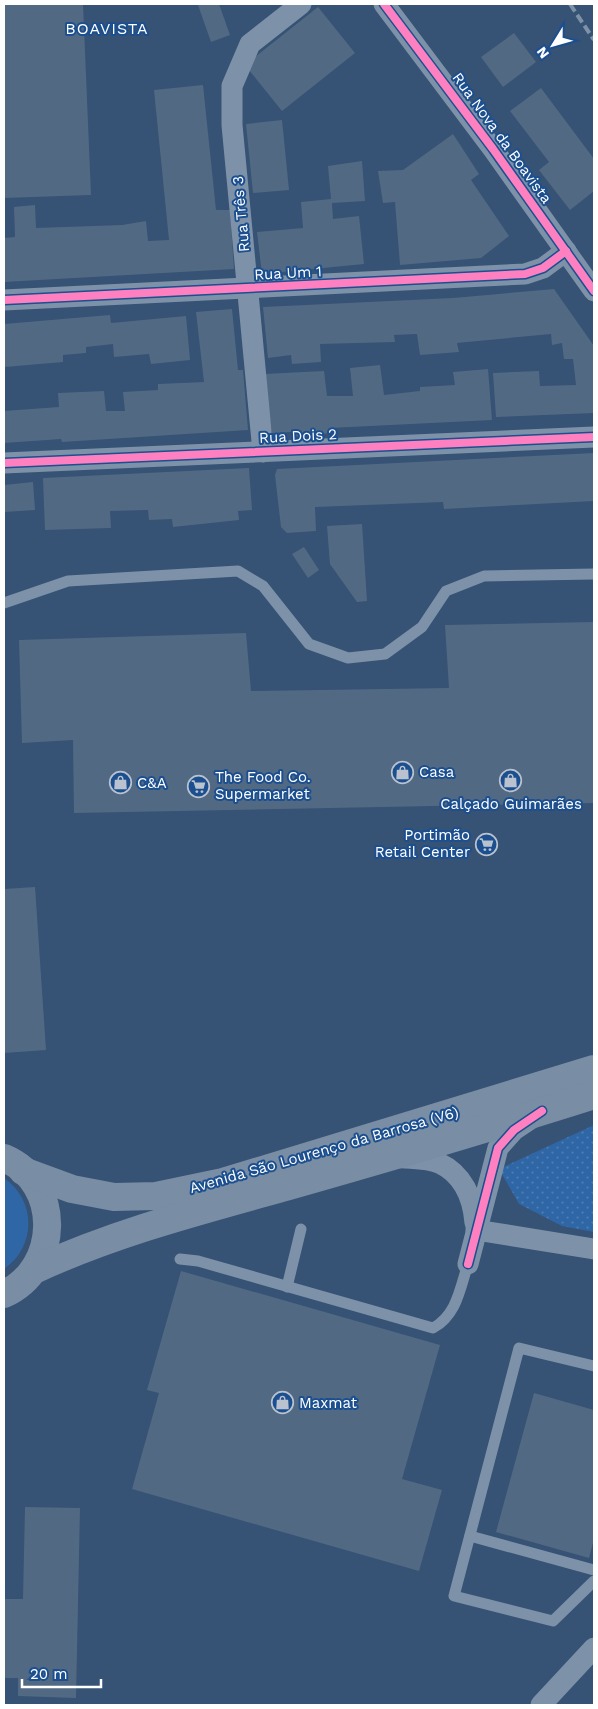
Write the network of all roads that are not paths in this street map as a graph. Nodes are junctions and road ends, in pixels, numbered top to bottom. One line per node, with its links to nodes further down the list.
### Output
1 (302, 4): 4 (street, Rua Três 3)
2 (384, 4): 3 (street, Rua Nova da Boavista)
3 (566, 251): 4 (street, Rua Um 1); 5 (street, Rua Nova da Boavista)
4 (248, 289): 6 (street, Rua Um 1); 8 (street, Rua Três 3)
5 (594, 291)
6 (4, 300)
7 (594, 437): 8 (street, Rua Dois 2)
8 (263, 452): 9 (street, Rua Dois 2)
9 (4, 463)
10 (594, 574): 11 (lane)
11 (4, 603)
12 (594, 1069): 16 (main road, Avenida São Lourenço da Barrosa (V6))
13 (594, 1095): 14 (main road, Avenida São Lourenço da Barrosa (V6))
14 (542, 1111): 15 (main road, Avenida São Lourenço da Barrosa (V6)); 18 (street)
15 (391, 1156): 18 (street); 22 (main road, Avenida São Lourenço da Barrosa (V6))
16 (14, 1164): 22 (main road)
17 (301, 1229): 23 (lane)
18 (476, 1230): 19 (street); 21 (street)
19 (594, 1248)
20 (180, 1260): 23 (lane)
21 (468, 1264): 23 (lane)
22 (34, 1270): 24 (main road)
23 (286, 1287)
24 (4, 1295)
25 (594, 1366): 26 (lane)
26 (470, 1536): 27 (lane); 28 (lane)
27 (594, 1570)
28 (594, 1581)
29 (594, 1648): 30 (street)
30 (546, 1704)

